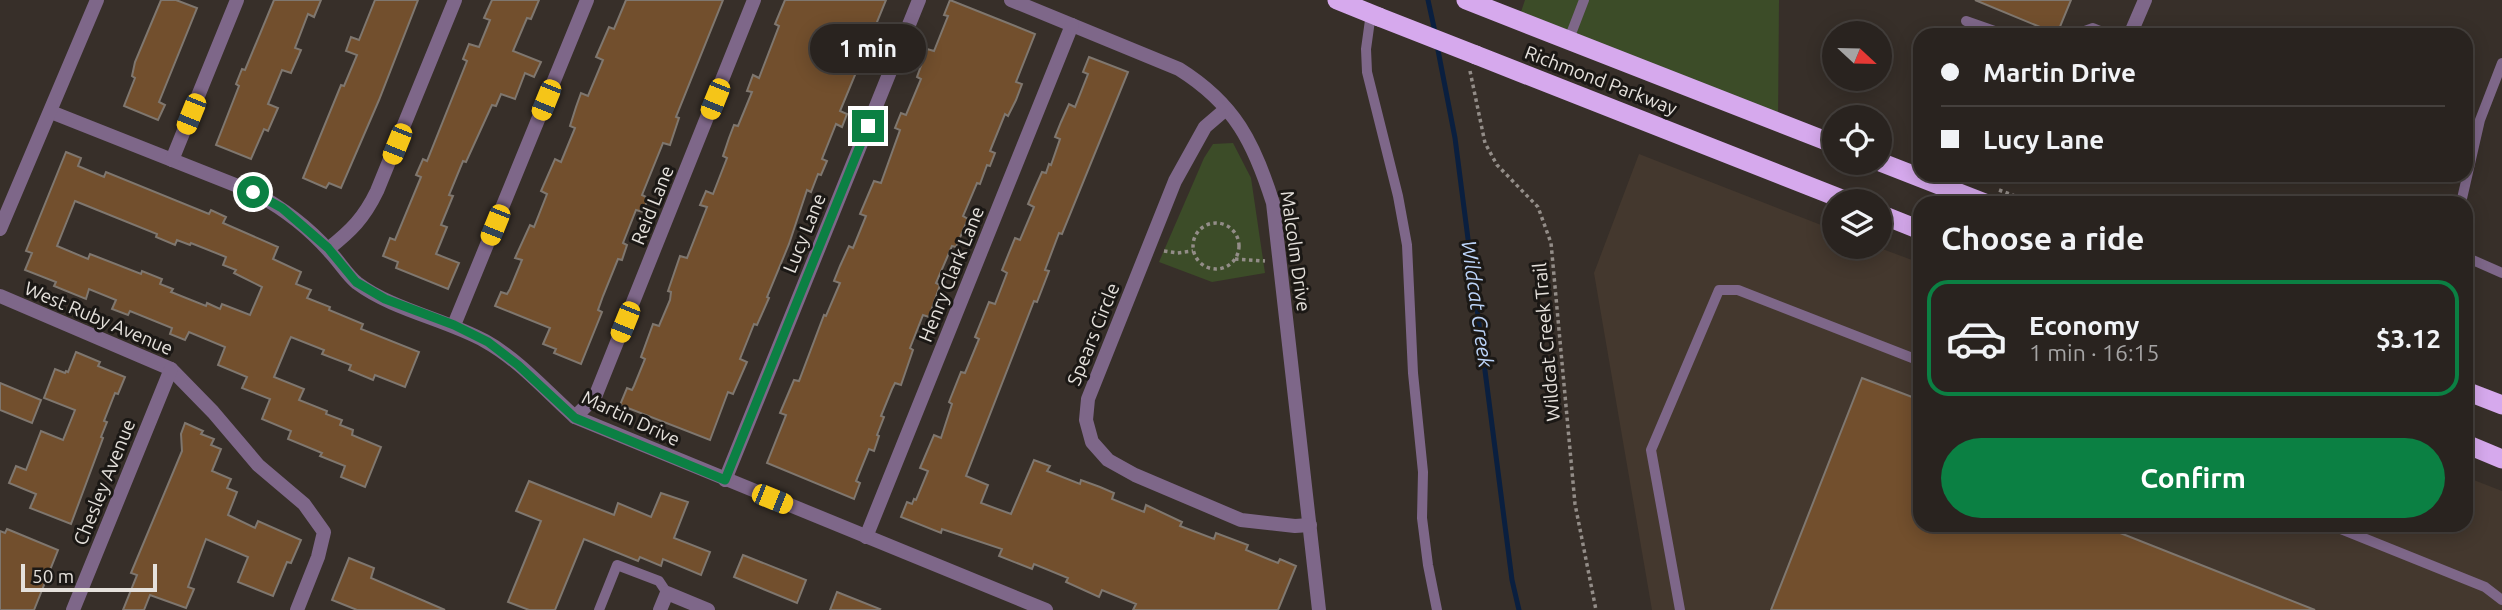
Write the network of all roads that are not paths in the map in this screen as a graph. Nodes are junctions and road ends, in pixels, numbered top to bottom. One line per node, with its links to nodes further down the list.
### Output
1 (97, 0): 20 (street)
2 (237, 0): 23 (street)
3 (455, 0): 32 (street)
4 (587, 0): 36 (street)
5 (754, 0): 41 (street, Reid Lane)
6 (919, 0): 44 (street, Lucy Lane)
7 (1011, 0): 14 (street, Malcolm Drive)
8 (1338, 0): 12 (highway, Richmond Parkway)
9 (1584, 0): 17 (lane)
10 (2145, 0): 16 (street)
11 (1472, 2): 17 (highway, Richmond Parkway)
12 (1375, 15): 27 (highway, Richmond Parkway, bridge); 57 (lane)
13 (1966, 21): 15 (lane)
14 (1072, 25): 19 (street, Malcolm Drive); 47 (street, Henry Clark Lane)
15 (1986, 28)
16 (2133, 28)
17 (1569, 39): 21 (highway, Richmond Parkway)
18 (2502, 63): 22 (lane)
19 (1226, 109): 45 (street, Malcolm Drive); 45 (street, Spears Circle)
20 (51, 112): 23 (street, Martin Drive); 31 (street)
21 (1822, 139)
22 (2473, 149)
23 (172, 160): 32 (street, Martin Drive)
24 (1892, 167): 25 (highway)
25 (1913, 175)
26 (1931, 182): 28 (highway)
27 (1822, 191)
28 (1967, 196)
29 (1892, 219): 30 (highway)
30 (1913, 227)
31 (0, 229)
32 (328, 248): 36 (street, Martin Drive)
33 (2473, 260): 34 (lane)
34 (2502, 273)
35 (0, 296): 38 (street, West Ruby Avenue)
36 (454, 325): 41 (street, Martin Drive)
37 (1913, 357): 58 (lane)
38 (172, 369): 50 (street, Chesley Avenue); 51 (street, West Ruby Avenue)
39 (2473, 394): 40 (highway)
40 (2502, 405)
41 (575, 418): 44 (street, Martin Drive)
42 (2473, 447): 43 (highway)
43 (2502, 459)
44 (725, 480): 47 (street, Martin Drive)
45 (1310, 525): 56 (street, Malcolm Drive)
46 (2348, 532): 49 (lane)
47 (866, 537): 55 (street, Martin Drive)
48 (667, 593): 52 (lane); 53 (street); 54 (street)
49 (2502, 600)
50 (73, 610)
51 (297, 610)
52 (599, 610)
53 (660, 610)
54 (708, 610)
55 (1046, 610)
56 (1320, 610)
57 (1437, 610)
58 (1680, 610)

